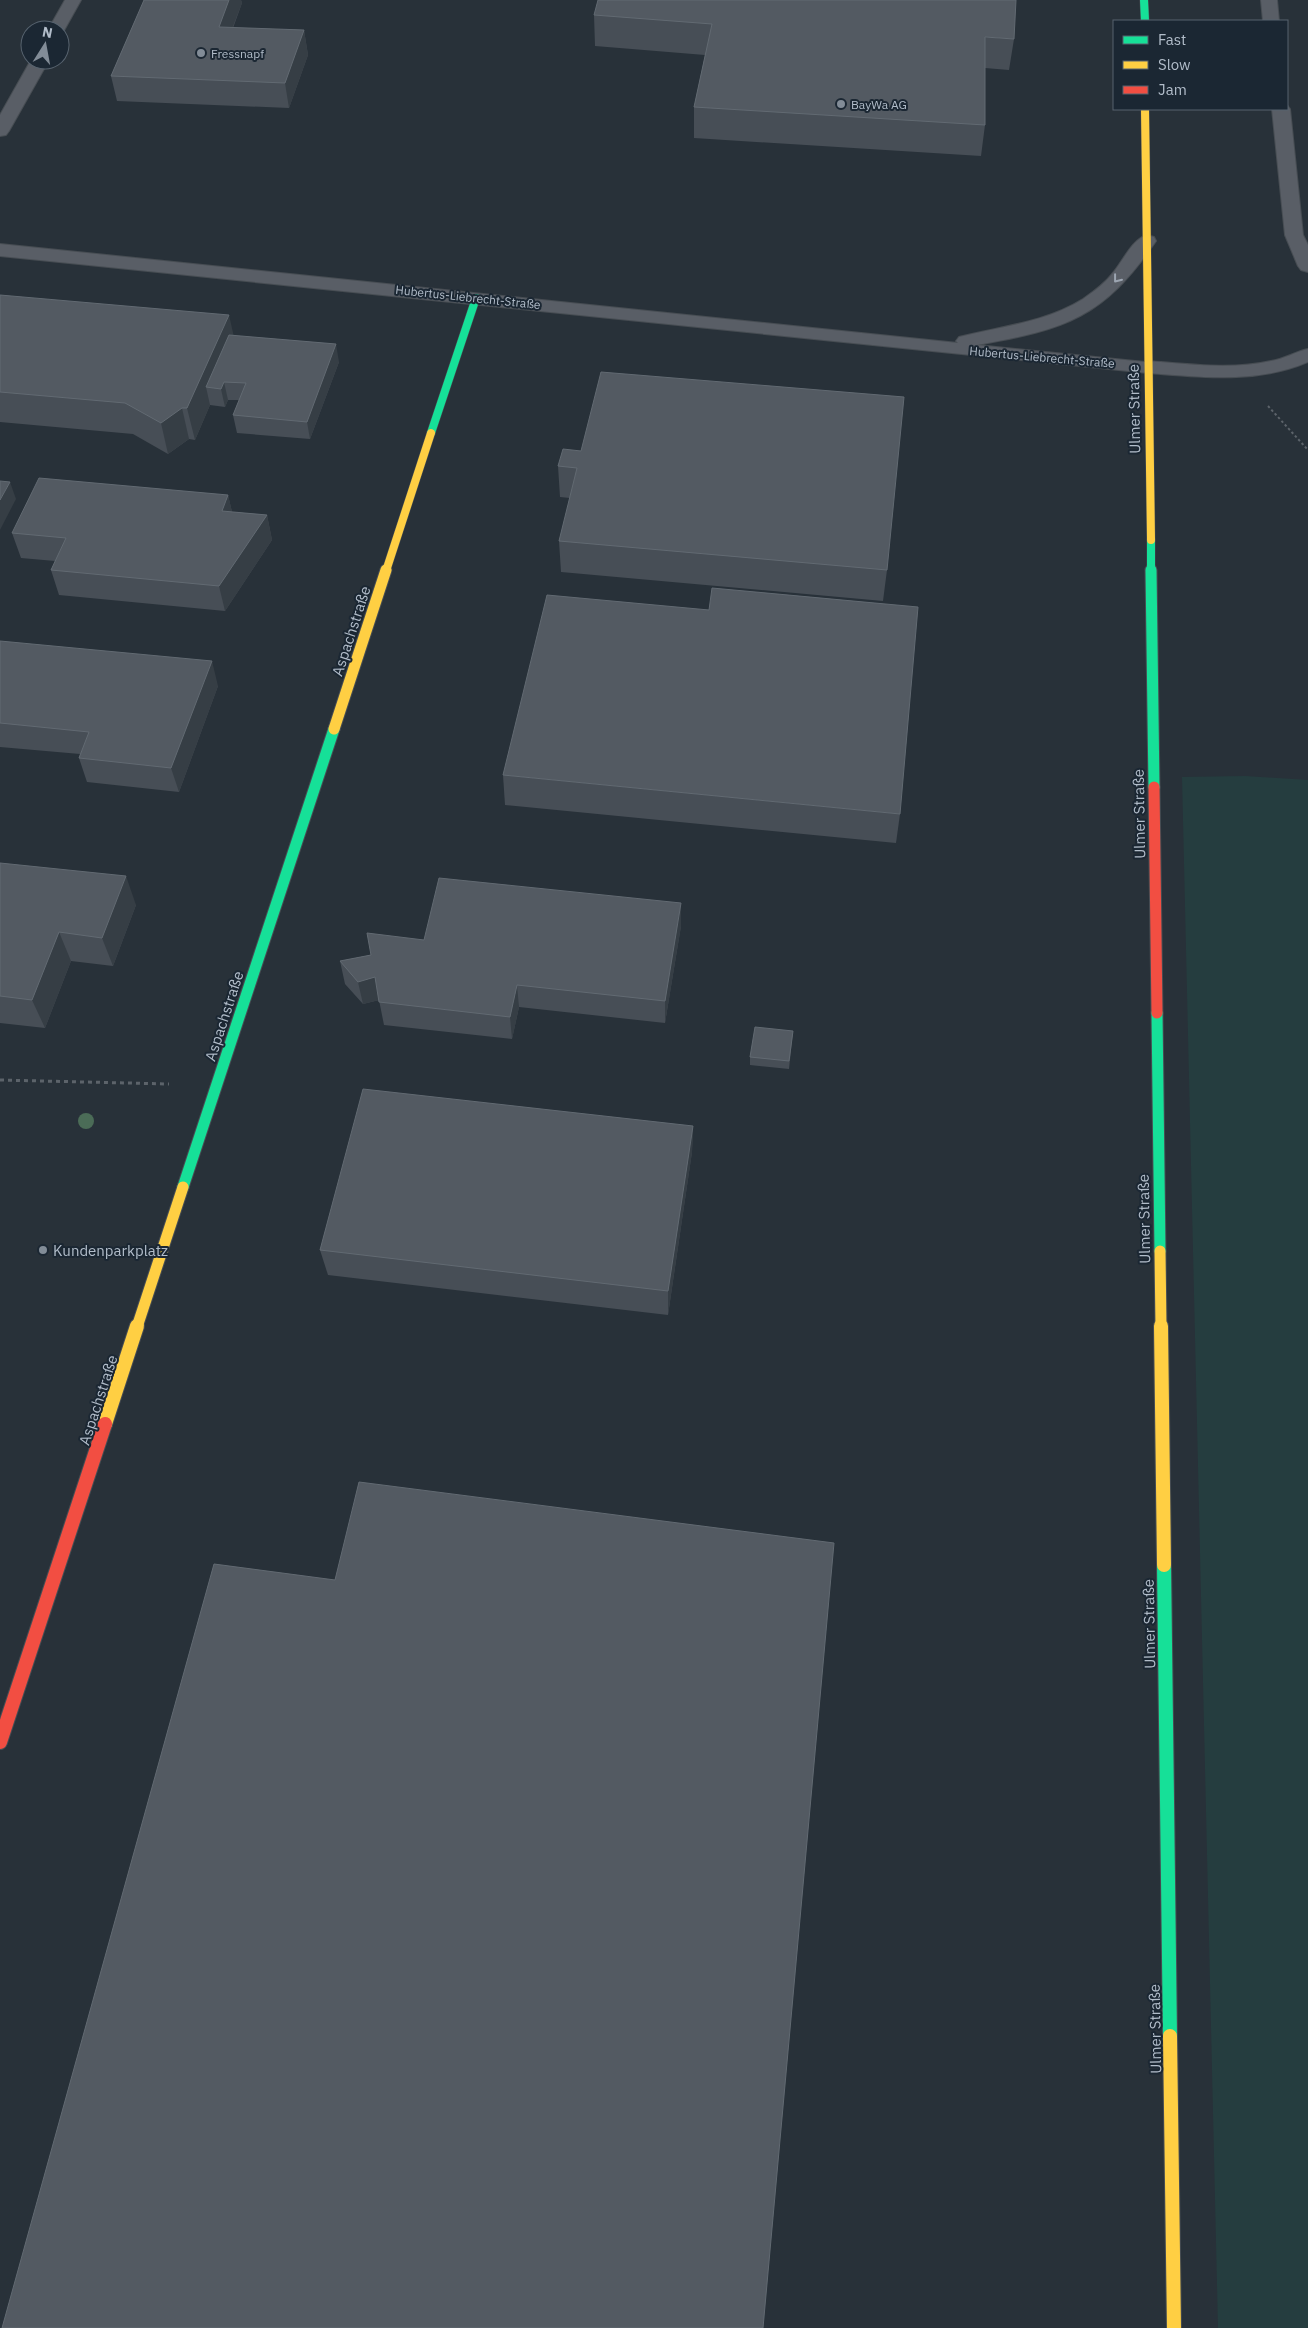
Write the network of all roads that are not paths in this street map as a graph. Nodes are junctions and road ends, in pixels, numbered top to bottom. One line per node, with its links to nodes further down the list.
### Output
1 (73, 0): 4 (street)
2 (1144, 0): 5 (main road)
3 (1269, 0): 6 (street)
4 (62, 20)
5 (1144, 20)
6 (1271, 20)
7 (34, 70): 10 (street)
8 (1145, 110): 11 (main road, Ulmer Straße)
9 (1281, 110): 13 (street)
10 (0, 131)
11 (1147, 241): 15 (street, Hubertus-Liebrecht-Straße, one-way to 15); 17 (main road, Ulmer Straße)
12 (0, 250): 14 (street, Hubertus-Liebrecht-Straße)
13 (1308, 266)
14 (476, 298): 15 (street, Hubertus-Liebrecht-Straße); 18 (main road, Aspachstraße)
15 (936, 348): 17 (street, Hubertus-Liebrecht-Straße)
16 (1308, 355): 17 (street, Hubertus-Liebrecht-Straße)
17 (1148, 367): 19 (main road, Ulmer Straße)
18 (0, 1742)
19 (1174, 2328)

